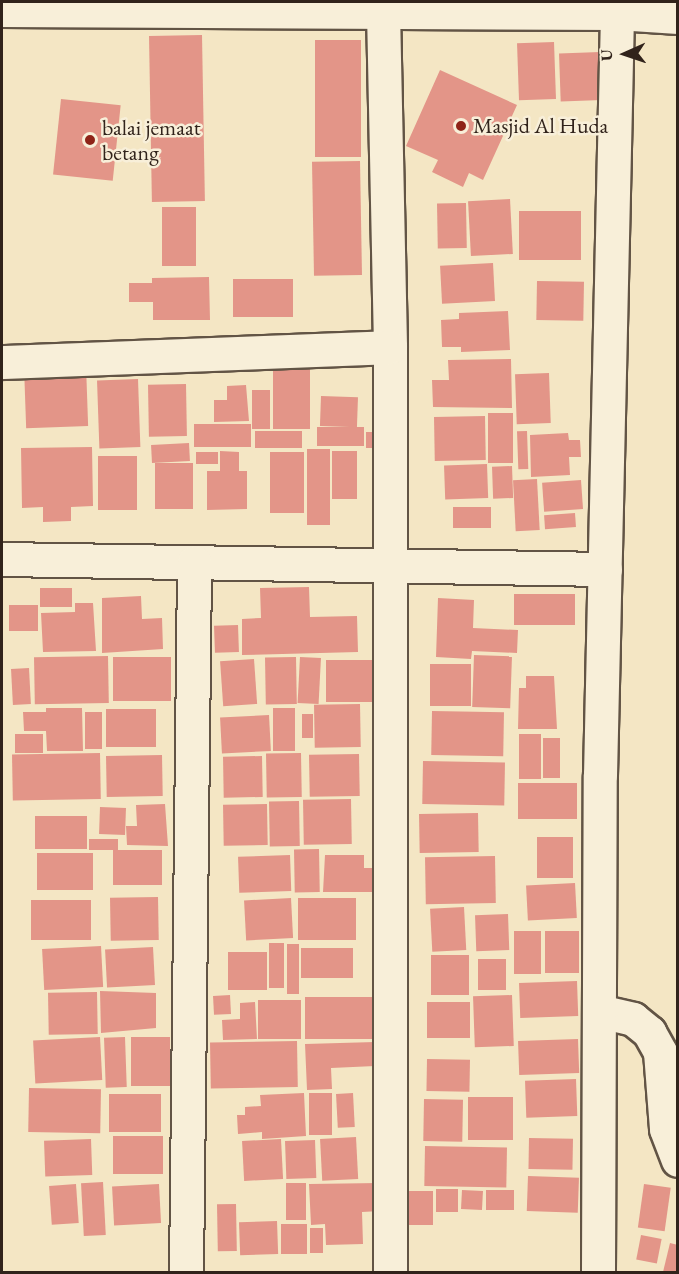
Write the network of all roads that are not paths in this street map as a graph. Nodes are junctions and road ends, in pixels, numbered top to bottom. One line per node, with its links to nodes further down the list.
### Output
1 (2, 10): 2 (street)
2 (383, 11): 3 (street); 4 (street)
3 (647, 12): 9 (street)
4 (390, 347): 5 (street); 8 (street)
5 (2, 362)
6 (2, 559): 7 (street)
7 (194, 562): 8 (street); 12 (street)
8 (391, 565): 9 (street); 13 (street)
9 (605, 569): 10 (street)
10 (599, 1011): 11 (street); 14 (street)
11 (678, 1160)
12 (186, 1272)
13 (390, 1272)
14 (598, 1272)

